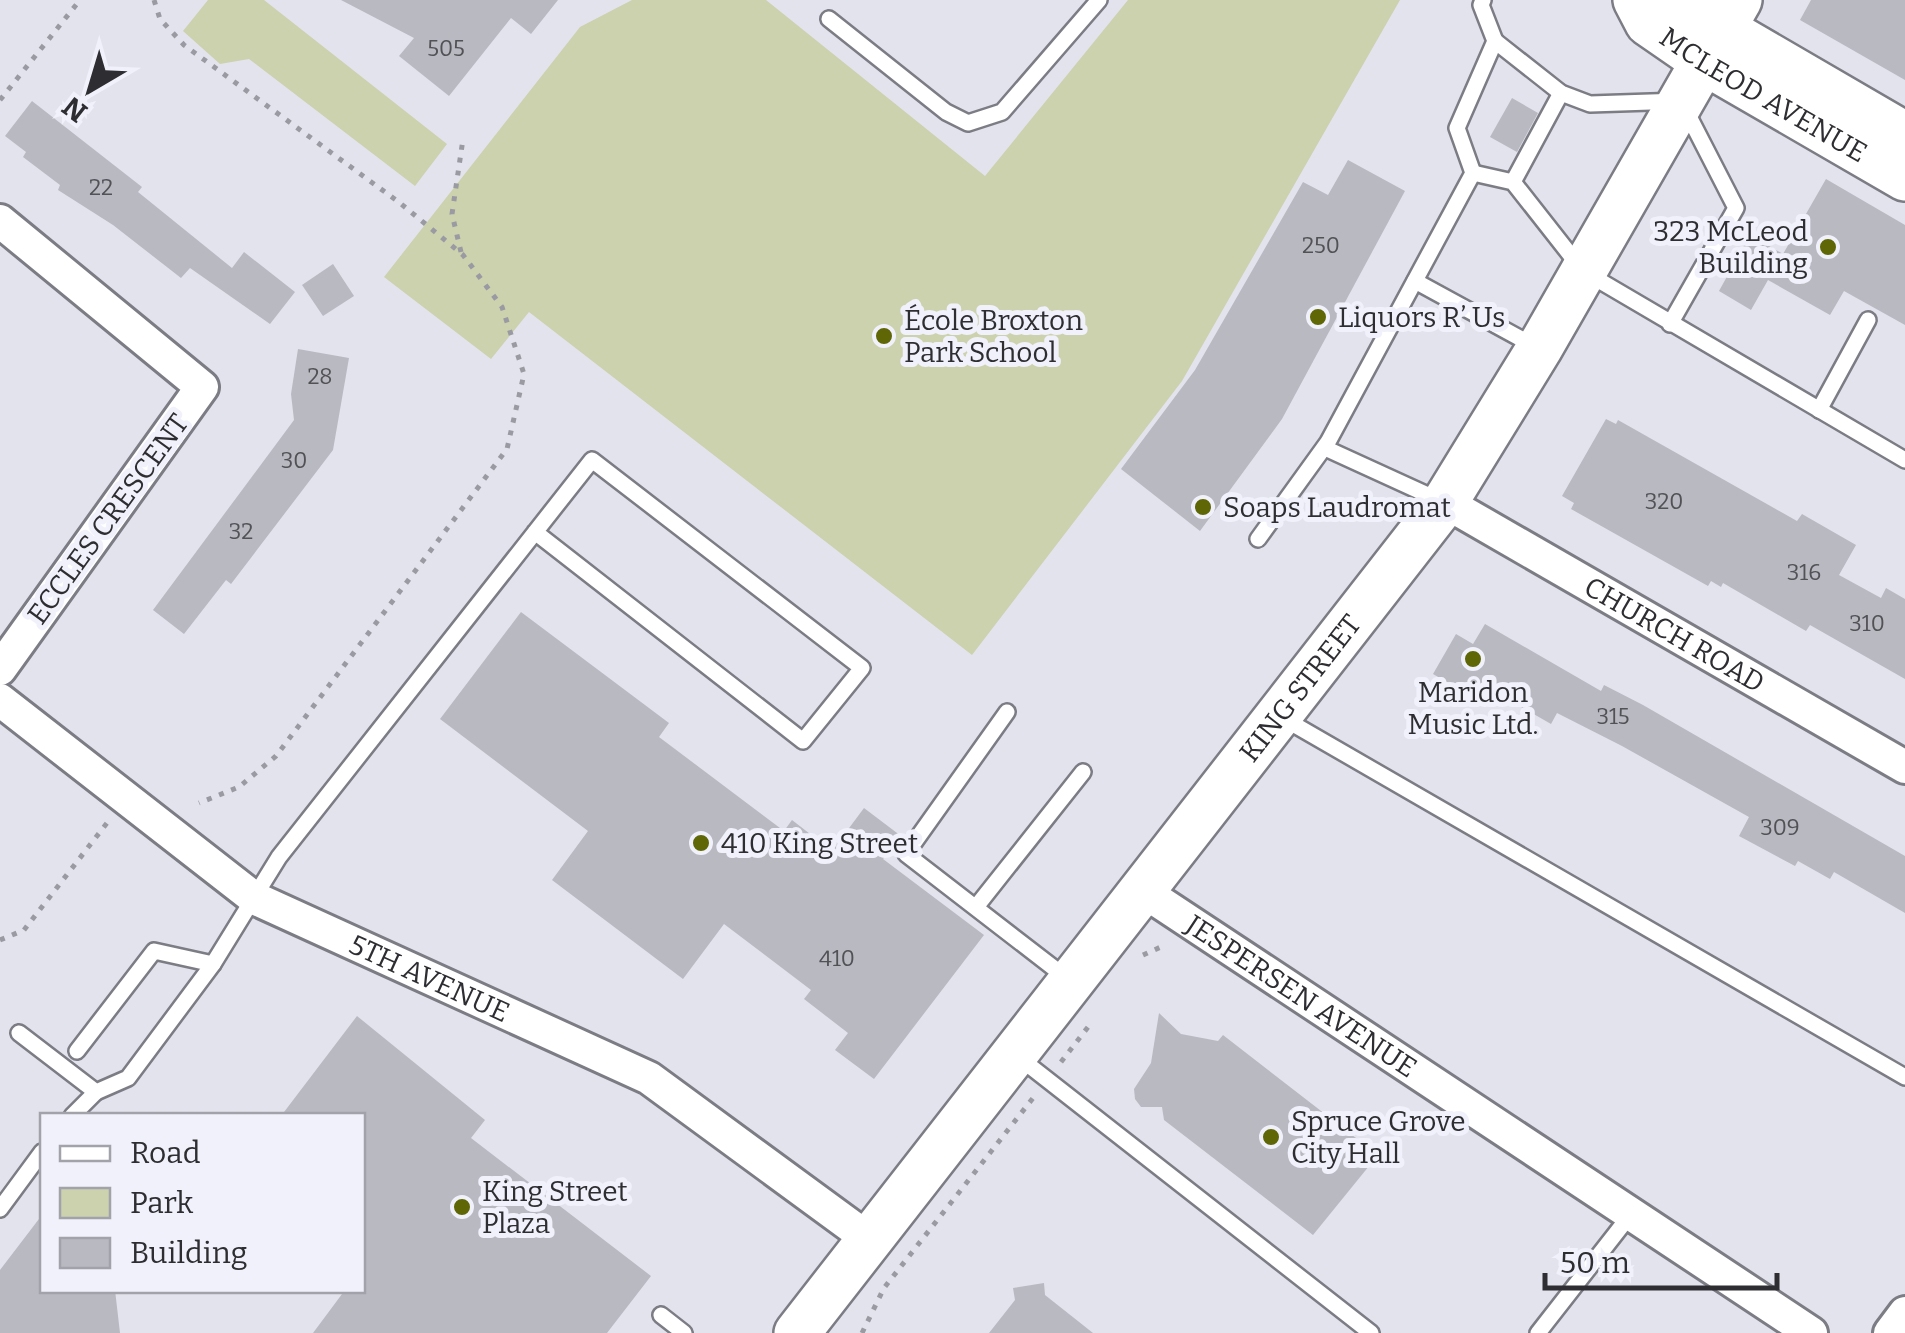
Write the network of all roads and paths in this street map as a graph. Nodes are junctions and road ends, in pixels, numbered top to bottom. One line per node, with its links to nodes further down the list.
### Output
1 (80, 0): 11 (path)
2 (154, 0): 19 (path)
3 (1099, 0): 7 (lane)
4 (1484, 0): 9 (lane)
5 (1636, 0): 8 (street, MCLEOD AVENUE)
6 (1673, 0): 8 (street, MCLEOD AVENUE)
7 (829, 19)
8 (1721, 30): 12 (street, KING STREET); 13 (street, MCLEOD AVENUE); 16 (street, MCLEOD AVENUE)
9 (1496, 42): 10 (lane); 15 (lane)
10 (1561, 93): 12 (lane); 17 (lane)
11 (0, 100)
12 (1680, 102): 20 (street, KING STREET); 23 (lane)
13 (1905, 136)
14 (462, 140): 19 (path)
15 (1473, 173): 17 (lane); 21 (lane)
16 (1905, 178)
17 (1513, 182): 20 (lane)
18 (0, 221): 31 (street, ECCLES CRESCENT)
19 (462, 255): 37 (path)
20 (1582, 272): 23 (lane); 24 (street, KING STREET)
21 (1415, 281): 24 (lane); 26 (lane)
22 (1868, 320): 25 (lane)
23 (1670, 324): 25 (lane)
24 (1540, 348): 28 (street, KING STREET)
25 (1819, 410): 27 (lane)
26 (1324, 448): 28 (lane); 30 (lane)
27 (1905, 460)
28 (1445, 502): 34 (street, KING STREET); 35 (street, CHURCH ROAD)
29 (535, 532): 29 (lane); 40 (lane)
30 (1258, 539)
31 (0, 669)
32 (0, 700): 40 (street, 5TH AVENUE)
33 (1007, 712): 41 (lane)
34 (1280, 716): 39 (street, KING STREET); 50 (lane)
35 (1905, 767)
36 (1084, 772): 41 (lane)
37 (199, 803)
38 (107, 822): 42 (path)
39 (1144, 890): 46 (street, KING STREET); 55 (street, JESPERSEN AVENUE)
40 (254, 898): 45 (lane); 56 (street, 5TH AVENUE)
41 (976, 908): 46 (lane)
42 (0, 940)
43 (1163, 946): 44 (path)
44 (1139, 959)
45 (213, 964): 48 (lane); 51 (lane)
46 (1082, 1001): 49 (street, KING STREET); 49 (path)
47 (19, 1032): 51 (lane)
48 (77, 1050)
49 (1031, 1067): 56 (street, KING STREET); 61 (path); 62 (lane)
50 (1905, 1077)
51 (96, 1092): 52 (lane)
52 (75, 1113)
53 (40, 1155): 54 (lane)
54 (0, 1208)
55 (1631, 1214): 63 (lane); 64 (street, JESPERSEN AVENUE)
56 (870, 1240): 60 (street, KING STREET)
57 (1905, 1313): 65 (street)
58 (662, 1316): 59 (lane)
59 (684, 1333)
60 (796, 1333)
61 (862, 1333)
62 (1372, 1333)
63 (1538, 1333)
64 (1811, 1333)
65 (1890, 1333)

